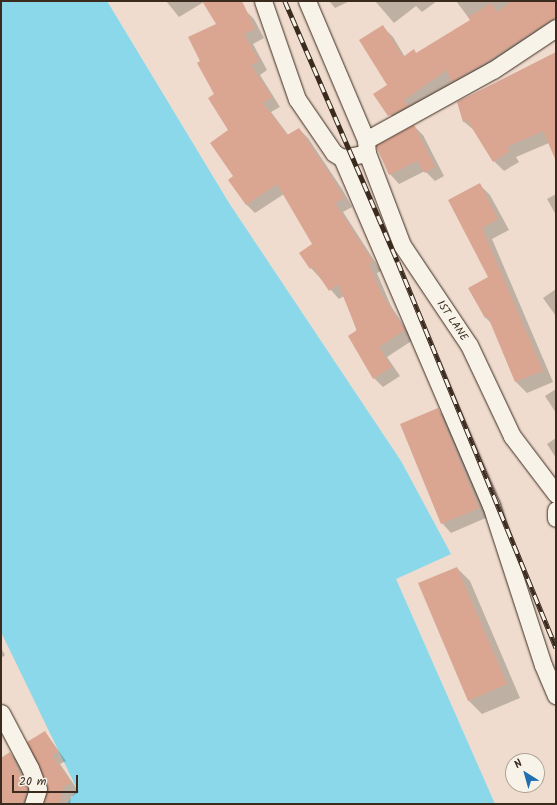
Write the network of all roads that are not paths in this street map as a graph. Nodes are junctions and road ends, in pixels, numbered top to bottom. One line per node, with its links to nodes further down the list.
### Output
1 (263, 1): 5 (street)
2 (307, 1): 4 (street, 1ST LANE)
3 (556, 28): 4 (street)
4 (366, 147): 5 (street); 6 (street, 1ST LANE)
5 (342, 158): 9 (street)
6 (556, 494)
7 (556, 510): 8 (street)
8 (556, 518)
9 (556, 695)
10 (1, 713): 11 (street)
11 (34, 804)

